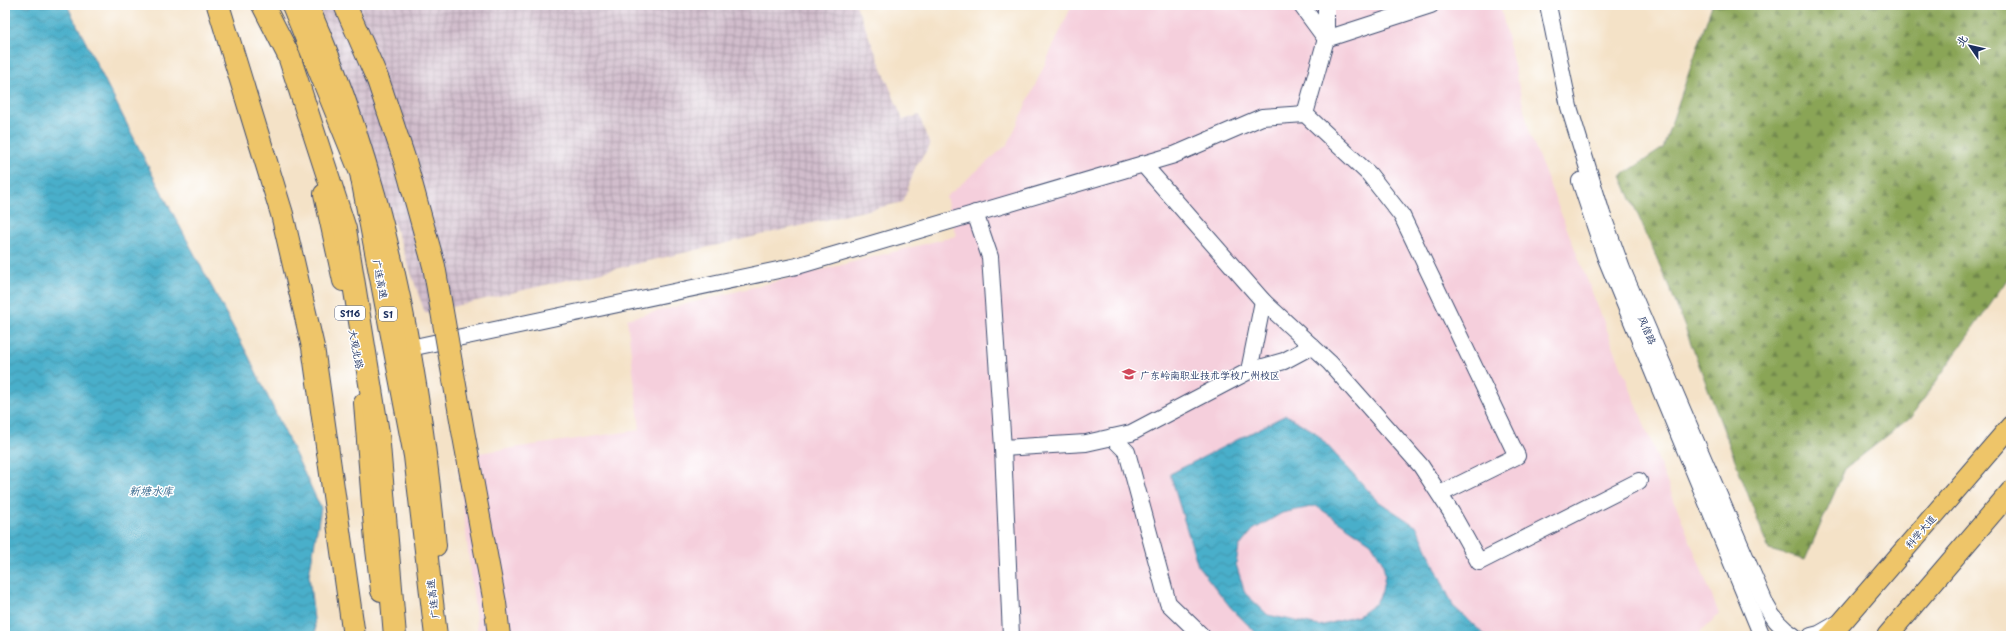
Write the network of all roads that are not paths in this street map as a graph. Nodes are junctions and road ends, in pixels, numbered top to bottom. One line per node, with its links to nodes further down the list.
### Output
1 (218, 5): 28 (highway)
2 (253, 5): 29 (main road, 大观北路 / S116)
3 (262, 5): 30 (highway)
4 (293, 5): 31 (highway, 广连高速 / S1)
5 (308, 5): 18 (main road)
6 (345, 5): 33 (highway, bridge)
7 (1301, 5): 12 (street)
8 (1326, 5): 12 (street)
9 (1431, 5): 12 (street)
10 (1538, 5): 26 (street, 风信路)
11 (1548, 5): 26 (street, 风信路)
12 (1326, 39): 13 (street)
13 (1305, 114): 14 (street); 25 (street)
14 (1143, 164): 15 (street); 16 (street)
15 (975, 213): 18 (street); 22 (street)
16 (1263, 301): 17 (street); 19 (street)
17 (1312, 346): 19 (street); 25 (street)
18 (410, 348): 32 (main road)
19 (1249, 371): 21 (street)
20 (2011, 426): 27 (main road, 科学大道)
21 (1112, 437): 22 (street); 35 (street)
22 (1003, 448): 34 (street)
23 (1639, 481): 25 (street)
24 (2011, 491): 40 (main road)
25 (1440, 494)
26 (1759, 608): 36 (street, 风信路); 37 (street, 风信路)
27 (1843, 620): 38 (street); 39 (main road, 科学大道)
28 (354, 636)
29 (386, 636)
30 (395, 636)
31 (436, 636)
32 (445, 636)
33 (499, 636)
34 (1011, 636)
35 (1202, 636)
36 (1762, 636)
37 (1794, 636)
38 (1811, 636)
39 (1830, 636)
40 (1887, 636)

